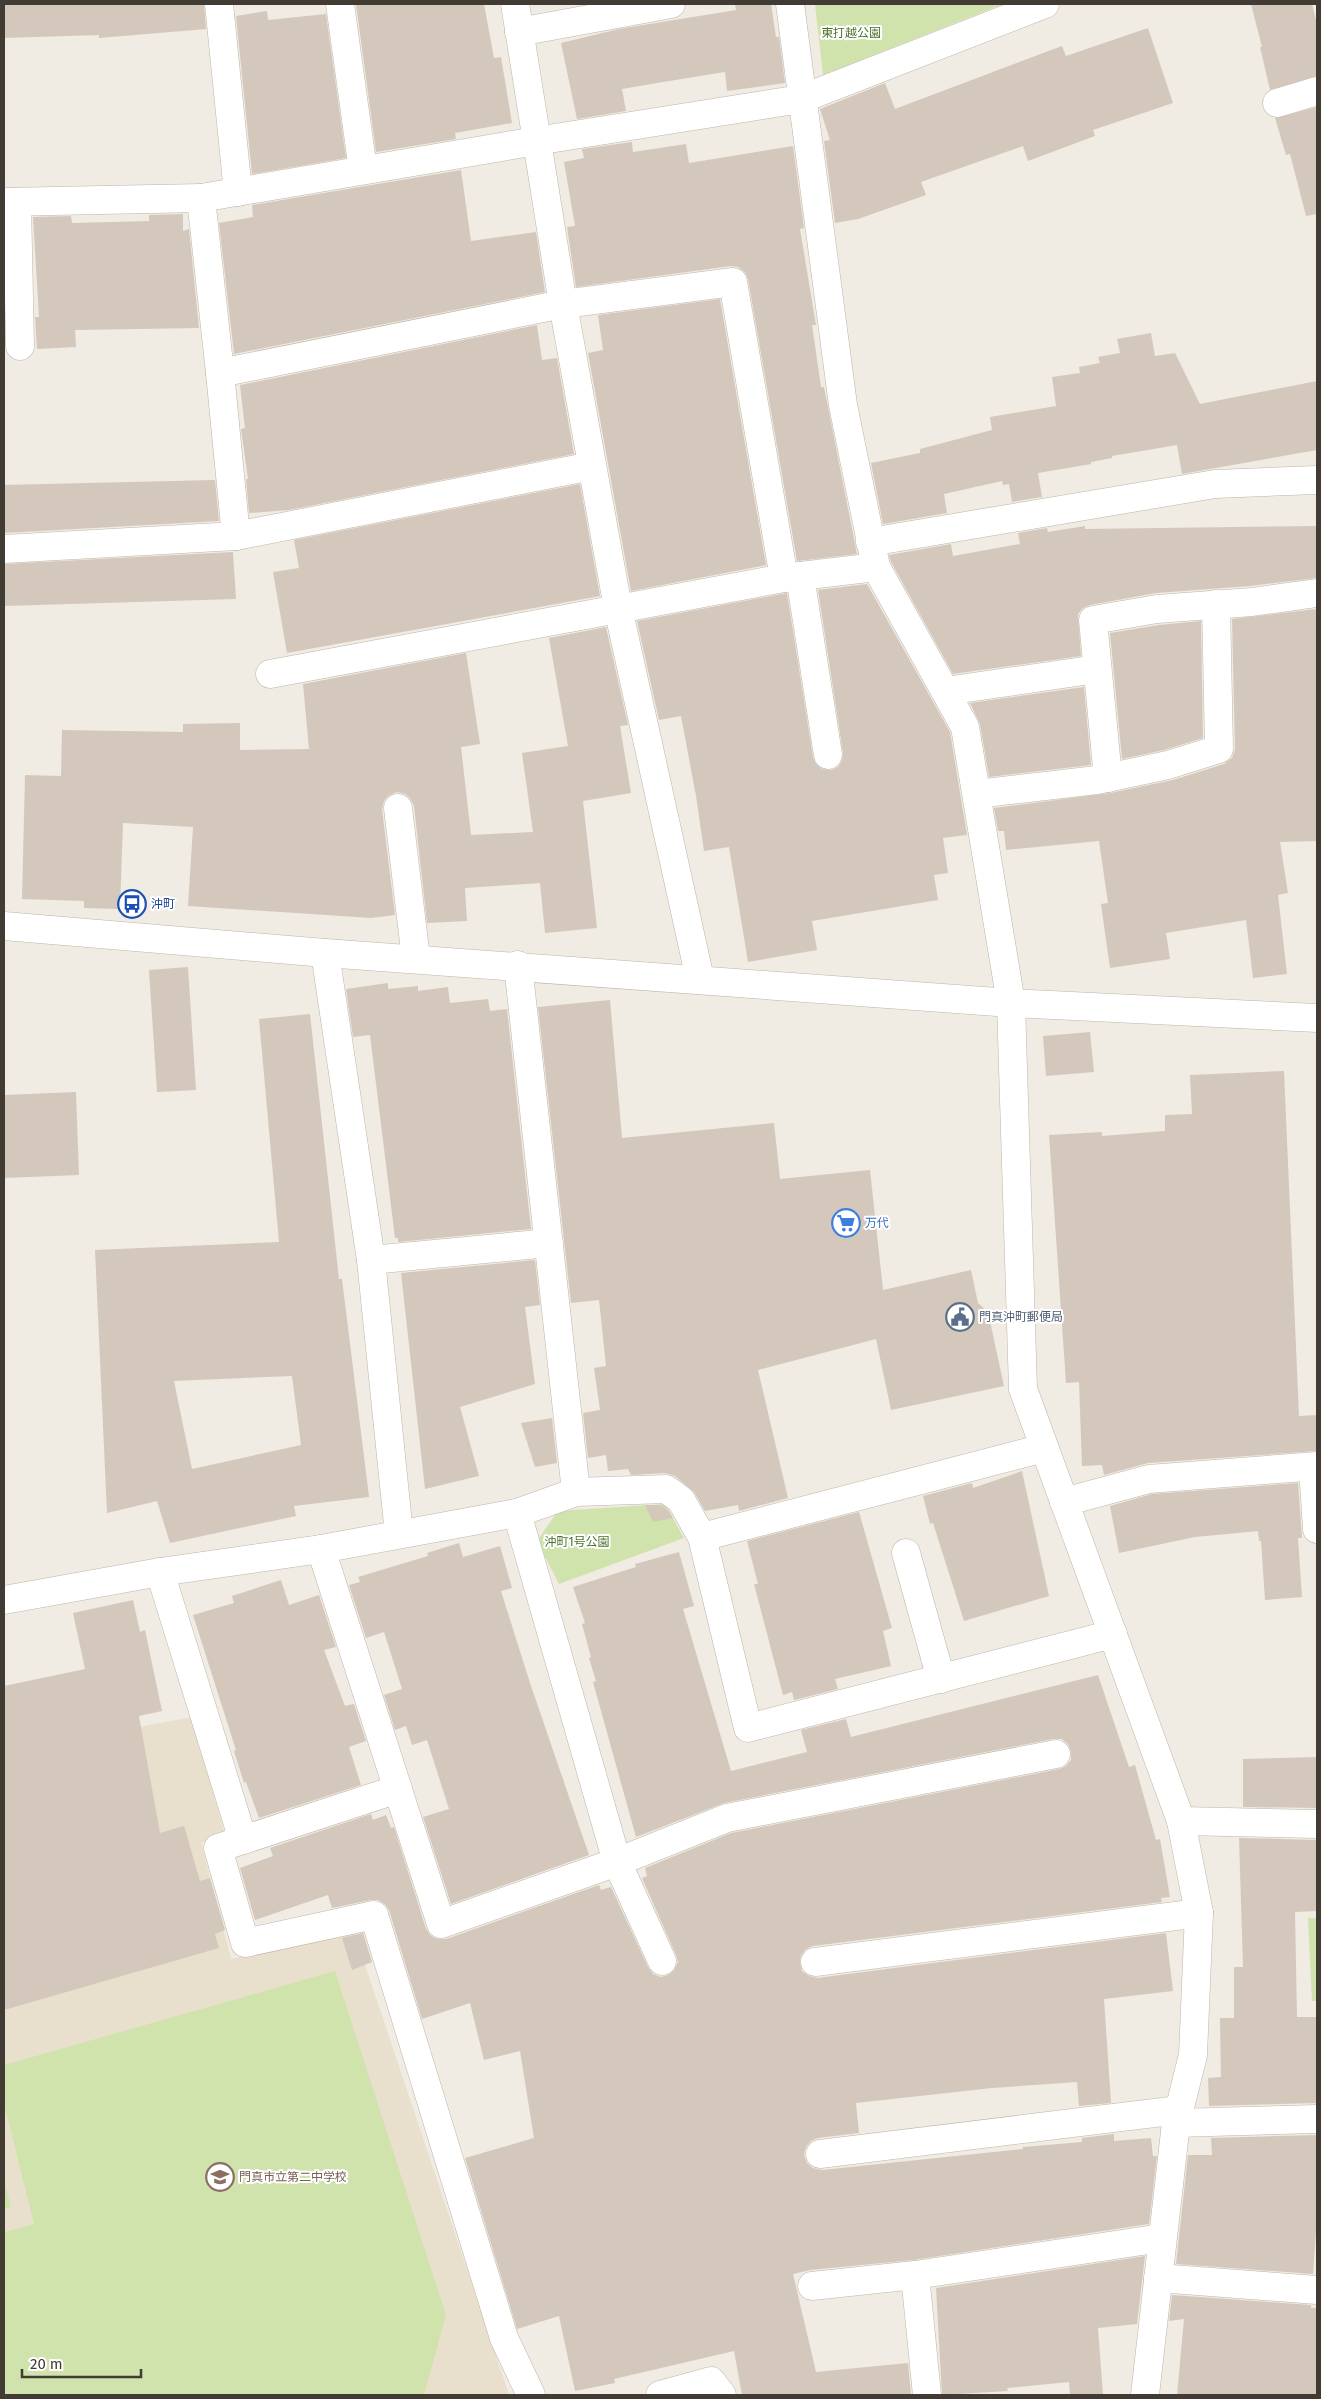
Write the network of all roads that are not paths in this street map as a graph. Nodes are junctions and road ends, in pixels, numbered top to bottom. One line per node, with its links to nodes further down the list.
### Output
1 (219, 4): 13 (street)
2 (340, 4): 12 (street)
3 (515, 4): 7 (street)
4 (671, 4): 7 (street)
5 (790, 4): 9 (street)
6 (1045, 4): 9 (street)
7 (520, 32): 11 (street)
8 (1317, 91): 10 (street)
9 (801, 99): 11 (street); 23 (street)
10 (1277, 102)
11 (536, 141): 12 (street); 16 (street)
12 (363, 170): 13 (street)
13 (238, 192): 14 (street)
14 (201, 198): 15 (street); 18 (street)
15 (11, 202): 17 (street)
16 (564, 304): 18 (street); 19 (street); 24 (street)
17 (20, 346)
18 (220, 373): 21 (street)
19 (592, 466): 21 (street); 27 (street)
20 (1317, 480): 23 (street)
21 (236, 536): 22 (street)
22 (4, 549)
23 (873, 554): 24 (street); 30 (street)
24 (792, 577): 27 (street); 31 (street)
25 (1317, 594): 26 (street)
26 (1216, 604): 28 (street); 32 (street)
27 (618, 608): 29 (street); 39 (street)
28 (1097, 668): 30 (street); 32 (street)
29 (270, 674)
30 (946, 691): 33 (street)
31 (828, 755)
32 (1108, 778): 33 (street)
33 (977, 794): 40 (street)
34 (398, 808): 37 (street)
35 (4, 926): 36 (street)
36 (325, 953): 37 (street); 43 (street)
37 (416, 959): 38 (street)
38 (518, 965): 39 (street); 42 (street)
39 (700, 979): 40 (street)
40 (1012, 1003): 41 (street); 44 (street)
41 (1317, 1018)
42 (549, 1244): 43 (street); 46 (street)
43 (371, 1260): 50 (street)
44 (1044, 1448): 47 (street); 51 (street)
45 (1315, 1466): 47 (street); 49 (street)
46 (576, 1492): 48 (street); 51 (street)
47 (1064, 1502): 56 (street)
48 (517, 1513): 50 (street); 63 (street)
49 (1317, 1529)
50 (400, 1534): 52 (street)
51 (702, 1537): 57 (street)
52 (321, 1549): 54 (street); 59 (street)
53 (906, 1553): 57 (street)
54 (160, 1572): 55 (street); 62 (street)
55 (4, 1600)
56 (1112, 1634): 57 (street); 60 (street)
57 (940, 1679)
58 (1056, 1754): 63 (street)
59 (398, 1789): 62 (street); 63 (street)
60 (1181, 1821): 61 (street); 64 (street)
61 (1317, 1824)
62 (242, 1840): 75 (street)
63 (617, 1862): 65 (street)
64 (1199, 1912): 66 (street); 67 (street)
65 (662, 1961)
66 (815, 1962)
67 (1177, 2116): 68 (street); 69 (street); 70 (street)
68 (1317, 2119)
69 (820, 2154)
70 (1162, 2238): 71 (street); 72 (street)
71 (915, 2275): 73 (street); 78 (street)
72 (1158, 2278): 74 (street); 79 (street)
73 (812, 2286)
74 (1317, 2290)
75 (531, 2395)
76 (660, 2395): 77 (street)
77 (722, 2395)
78 (927, 2395)
79 (1145, 2395)

